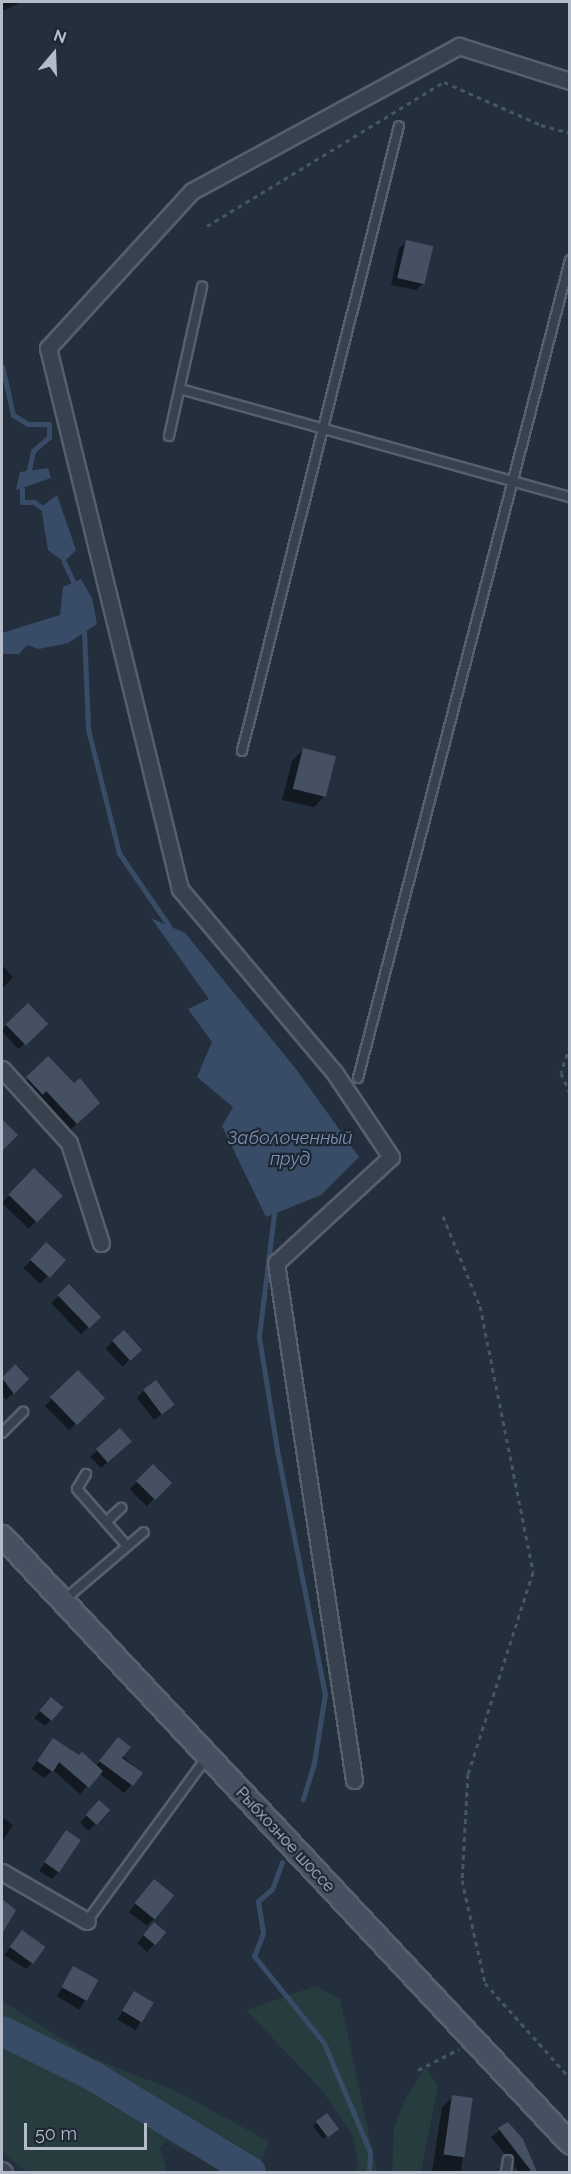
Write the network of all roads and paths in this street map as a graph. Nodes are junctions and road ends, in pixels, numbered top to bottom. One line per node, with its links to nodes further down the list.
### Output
1 (570, 81): 27 (street)
2 (399, 126): 6 (lane)
3 (570, 260): 8 (lane)
4 (202, 287): 5 (lane)
5 (180, 389): 6 (lane); 7 (lane)
6 (322, 428): 8 (lane); 10 (lane)
7 (169, 436)
8 (514, 482): 9 (lane); 13 (lane)
9 (570, 497)
10 (242, 751)
11 (570, 1045): 14 (path)
12 (2, 1069): 16 (street)
13 (358, 1078)
14 (570, 1093)
15 (442, 1216): 32 (path)
16 (101, 1243)
17 (23, 1412): 18 (lane)
18 (2, 1432)
19 (86, 1474): 21 (lane)
20 (120, 1508): 21 (lane)
21 (106, 1522): 24 (lane)
22 (144, 1532): 24 (lane)
23 (2, 1536): 25 (main road, Рыбхозное шоссе)
24 (127, 1546): 25 (lane)
25 (62, 1601): 26 (main road, Рыбхозное шоссе)
26 (207, 1757): 29 (lane); 30 (main road, Рыбхозное шоссе)
27 (354, 1780)
28 (2, 1872): 29 (street)
29 (87, 1921)
30 (474, 2041): 31 (path); 33 (main road, Рыбхозное шоссе)
31 (418, 2070)
32 (570, 2078)
33 (570, 2143)
34 (508, 2160): 35 (lane)
35 (506, 2172)

